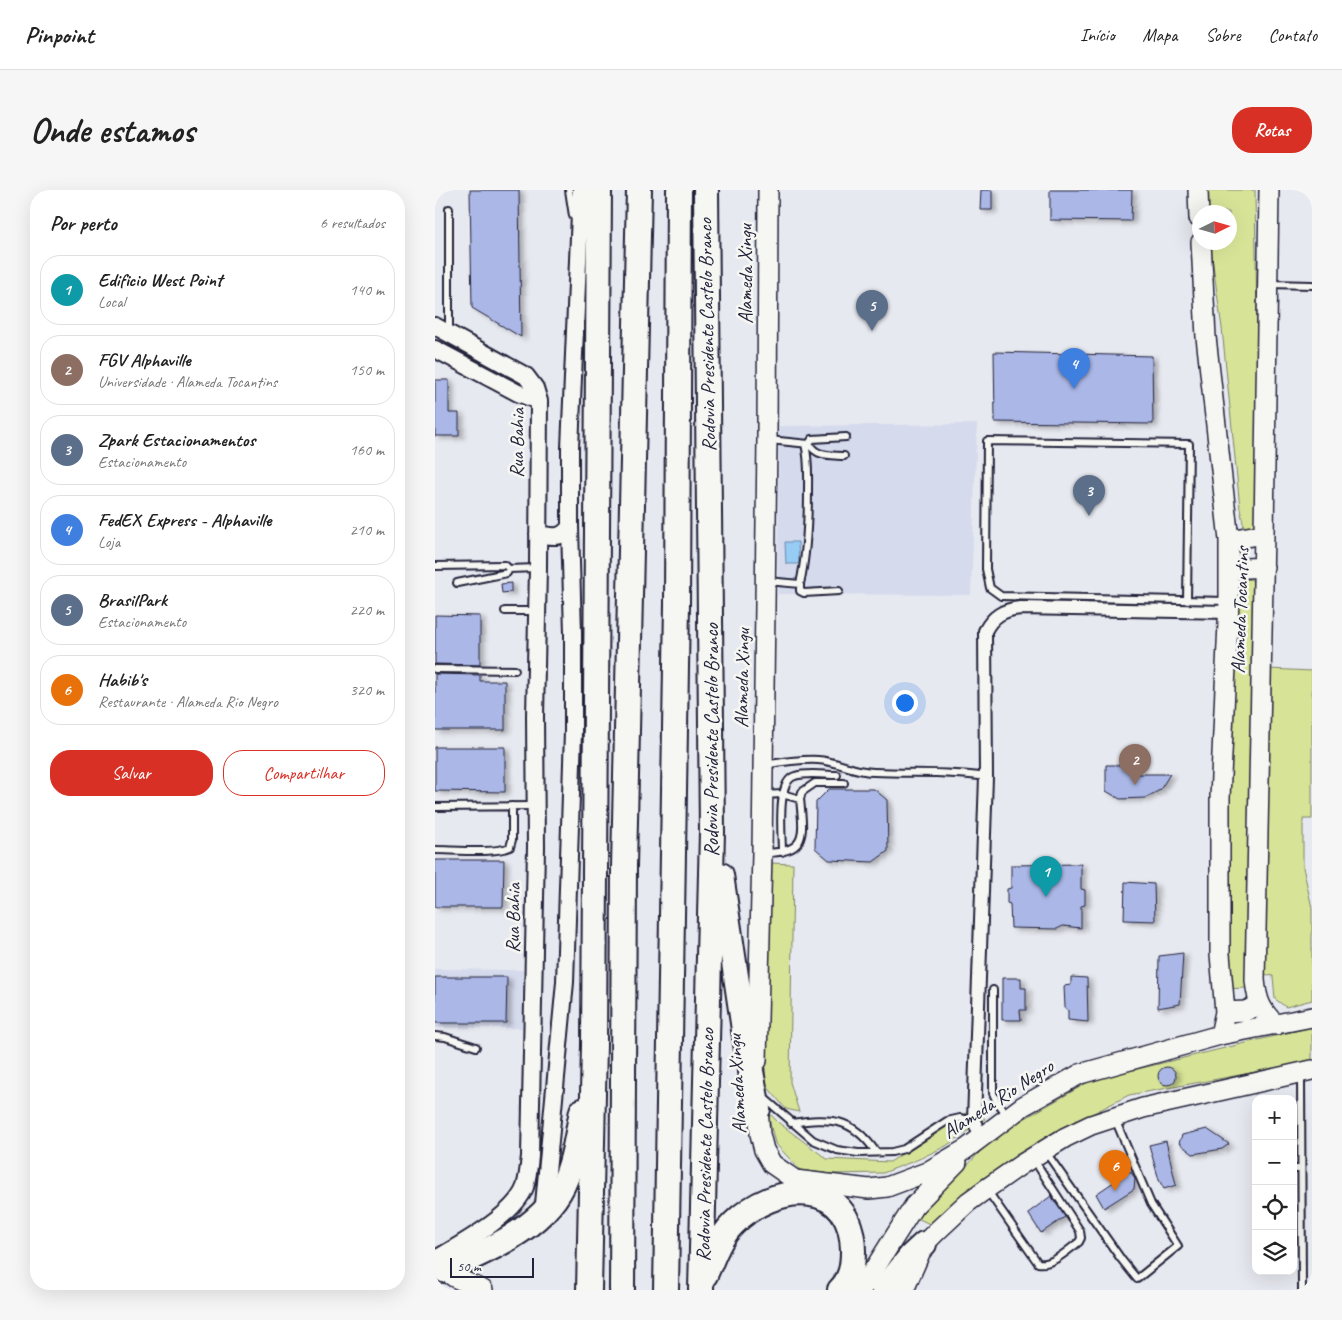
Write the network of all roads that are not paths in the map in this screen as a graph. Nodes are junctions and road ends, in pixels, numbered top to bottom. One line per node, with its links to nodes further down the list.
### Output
1 (569, 190): 12 (lane)
2 (581, 190): 12 (street)
3 (599, 190): 65 (highway)
4 (639, 190): 86 (highway)
5 (679, 190): 87 (highway, Rodovia Presidente Castelo Branco)
6 (706, 190): 54 (highway, Rodovia Presidente Castelo Branco)
7 (768, 190): 22 (main road, Alameda Xingu)
8 (1198, 190): 10 (main road)
9 (1269, 190): 14 (main road, Alameda Tocantins)
10 (1199, 205)
11 (449, 210): 16 (lane)
12 (578, 241): 25 (street)
13 (1202, 250): 28 (main road, Alameda Tocantins)
14 (1268, 284): 15 (lane); 27 (main road, Alameda Tocantins)
15 (1312, 285)
16 (442, 330): 18 (street)
17 (435, 349): 19 (street)
18 (525, 376): 19 (street); 20 (street, Rua Bahia)
19 (517, 393): 20 (street)
20 (539, 401): 26 (street, Rua Bahia)
21 (846, 437): 23 (lane)
22 (767, 440): 23 (lane); 34 (main road, Alameda Xingu)
23 (807, 444): 24 (lane); 36 (lane)
24 (844, 456)
25 (570, 527): 26 (street); 79 (street)
26 (538, 534): 31 (street, Rua Bahia)
27 (1264, 534): 28 (main road); 30 (main road, Alameda Tocantins)
28 (1229, 540): 33 (main road, Alameda Tocantins)
29 (435, 566): 32 (lane)
30 (1264, 567): 33 (main road); 59 (main road, Alameda Tocantins)
31 (538, 568): 32 (lane); 41 (street, Rua Bahia)
32 (509, 569): 35 (lane)
33 (1230, 569): 39 (main road, Alameda Tocantins)
34 (765, 581): 36 (lane); 44 (main road, Alameda Xingu)
35 (457, 583)
36 (800, 584): 37 (lane)
37 (839, 591)
38 (1187, 601): 38 (lane); 39 (lane)
39 (1229, 606): 46 (street); 60 (main road, Alameda Tocantins)
40 (505, 611): 41 (lane)
41 (537, 611): 52 (street, Rua Bahia)
42 (435, 669): 43 (lane)
43 (515, 670)
44 (763, 766): 46 (lane); 49 (main road, Alameda Xingu)
45 (837, 775): 48 (lane)
46 (986, 777): 72 (street)
47 (844, 783): 50 (lane)
48 (782, 794): 49 (lane); 50 (lane); 56 (lane)
49 (763, 795): 57 (main road, Alameda Xingu)
50 (800, 799): 56 (lane)
51 (512, 806): 52 (lane); 53 (lane); 55 (lane)
52 (536, 806): 81 (street, Rua Bahia)
53 (435, 807)
54 (712, 832): 68 (highway); 83 (highway, Rodovia Presidente Castelo Branco)
55 (435, 850)
56 (782, 852): 57 (lane)
57 (762, 853): 68 (main road, Alameda Xingu)
58 (993, 990): 69 (lane)
59 (1260, 1005): 60 (main road); 62 (main road, Alameda Tocantins)
60 (1225, 1012): 63 (main road, Alameda Tocantins)
61 (1312, 1017): 62 (main road, Alameda Rio Negro)
62 (1276, 1025): 63 (main road, Alameda Rio Negro)
63 (1220, 1035): 69 (main road, Alameda Rio Negro)
64 (435, 1036): 66 (lane)
65 (594, 1045): 79 (highway); 85 (highway)
66 (475, 1048)
67 (1306, 1071): 70 (main road); 77 (lane)
68 (757, 1101): 71 (lane); 75 (main road, Alameda Xingu)
69 (1009, 1116): 72 (main road, Alameda Rio Negro)
70 (1114, 1116): 74 (main road); 74 (lane)
71 (791, 1123): 73 (lane); 73 (lane)
72 (974, 1136): 73 (lane); 75 (main road, Alameda Rio Negro); 89 (main road)
73 (876, 1152)
74 (1038, 1153): 78 (main road); 78 (lane)
75 (772, 1164)
76 (1297, 1169): 77 (lane)
77 (1301, 1169): 91 (lane)
78 (986, 1189): 80 (main road)
79 (537, 1219): 81 (highway)
80 (920, 1248): 82 (main road); 90 (highway)
81 (438, 1261): 84 (main road)
82 (909, 1285)
83 (701, 1287): 88 (highway)
84 (483, 1290)
85 (589, 1290)
86 (622, 1290)
87 (666, 1290)
88 (840, 1290)
89 (861, 1290)
90 (884, 1290)
91 (1302, 1290)

